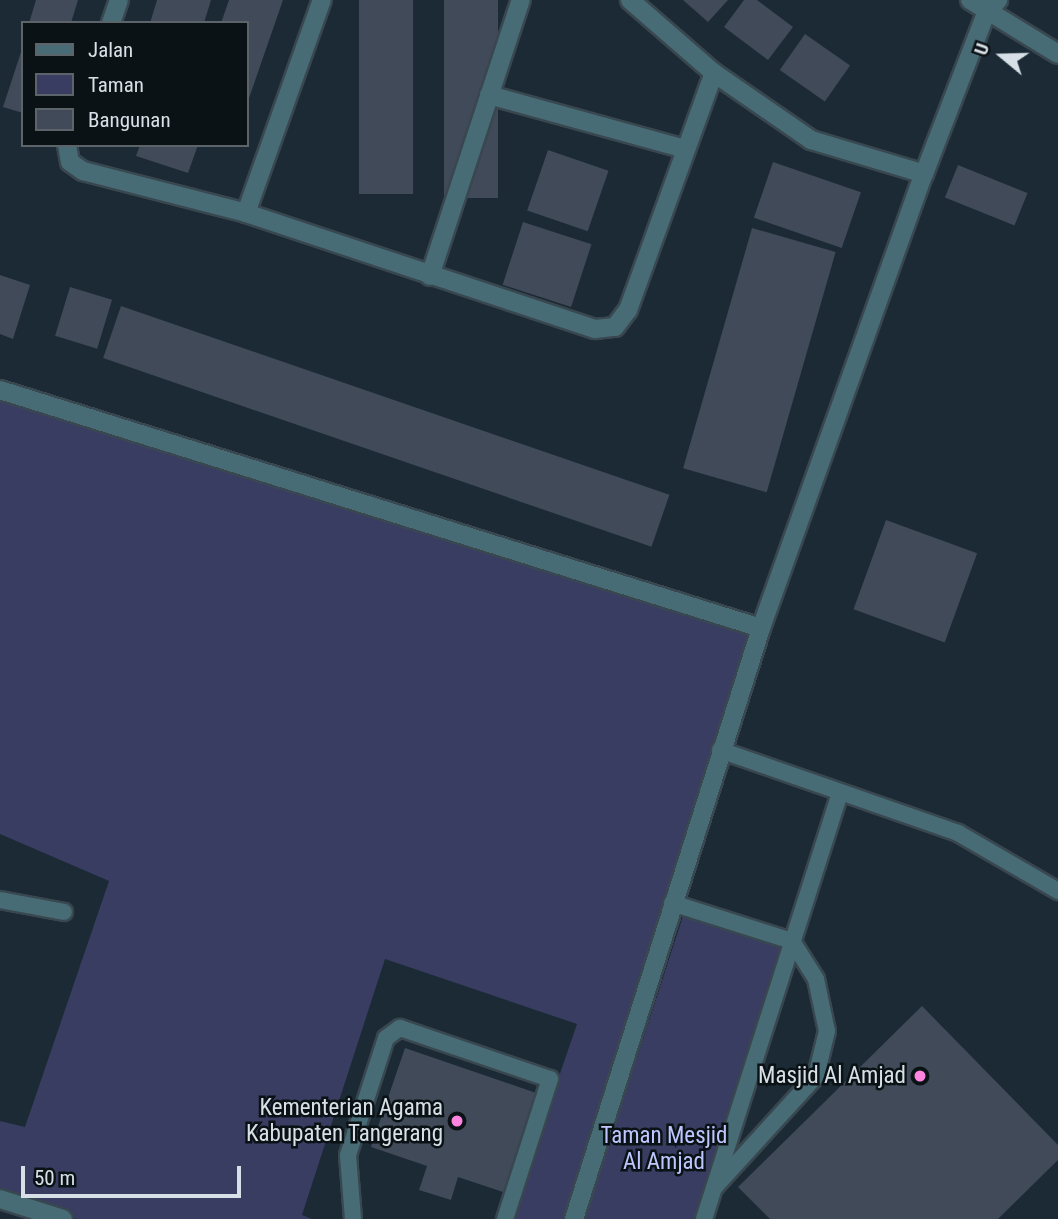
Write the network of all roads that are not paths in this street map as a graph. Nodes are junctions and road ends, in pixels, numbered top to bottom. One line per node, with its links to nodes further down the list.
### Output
1 (119, 0): 7 (street)
2 (323, 0): 14 (street)
3 (521, 0): 10 (street)
4 (630, 0): 9 (street)
5 (970, 0): 6 (street)
6 (992, 6): 8 (street); 13 (street)
7 (112, 21)
8 (1058, 54)
9 (713, 73): 12 (street); 13 (street)
10 (489, 95): 12 (street); 15 (street)
11 (67, 147): 14 (street)
12 (685, 149): 15 (street)
13 (924, 174): 17 (street)
14 (246, 213): 15 (street)
15 (430, 276)
16 (0, 390): 17 (street)
17 (761, 628): 18 (street)
18 (720, 750): 19 (lane); 22 (street)
19 (839, 792): 20 (lane); 24 (lane)
20 (1058, 891)
21 (0, 900): 23 (lane)
22 (672, 903): 24 (lane); 30 (street)
23 (64, 912)
24 (792, 942): 25 (lane); 25 (lane)
25 (710, 1192): 31 (lane)
26 (0, 1199): 28 (street)
27 (358, 1218): 29 (lane)
28 (63, 1219)
29 (505, 1219)
30 (574, 1219)
31 (704, 1219)

